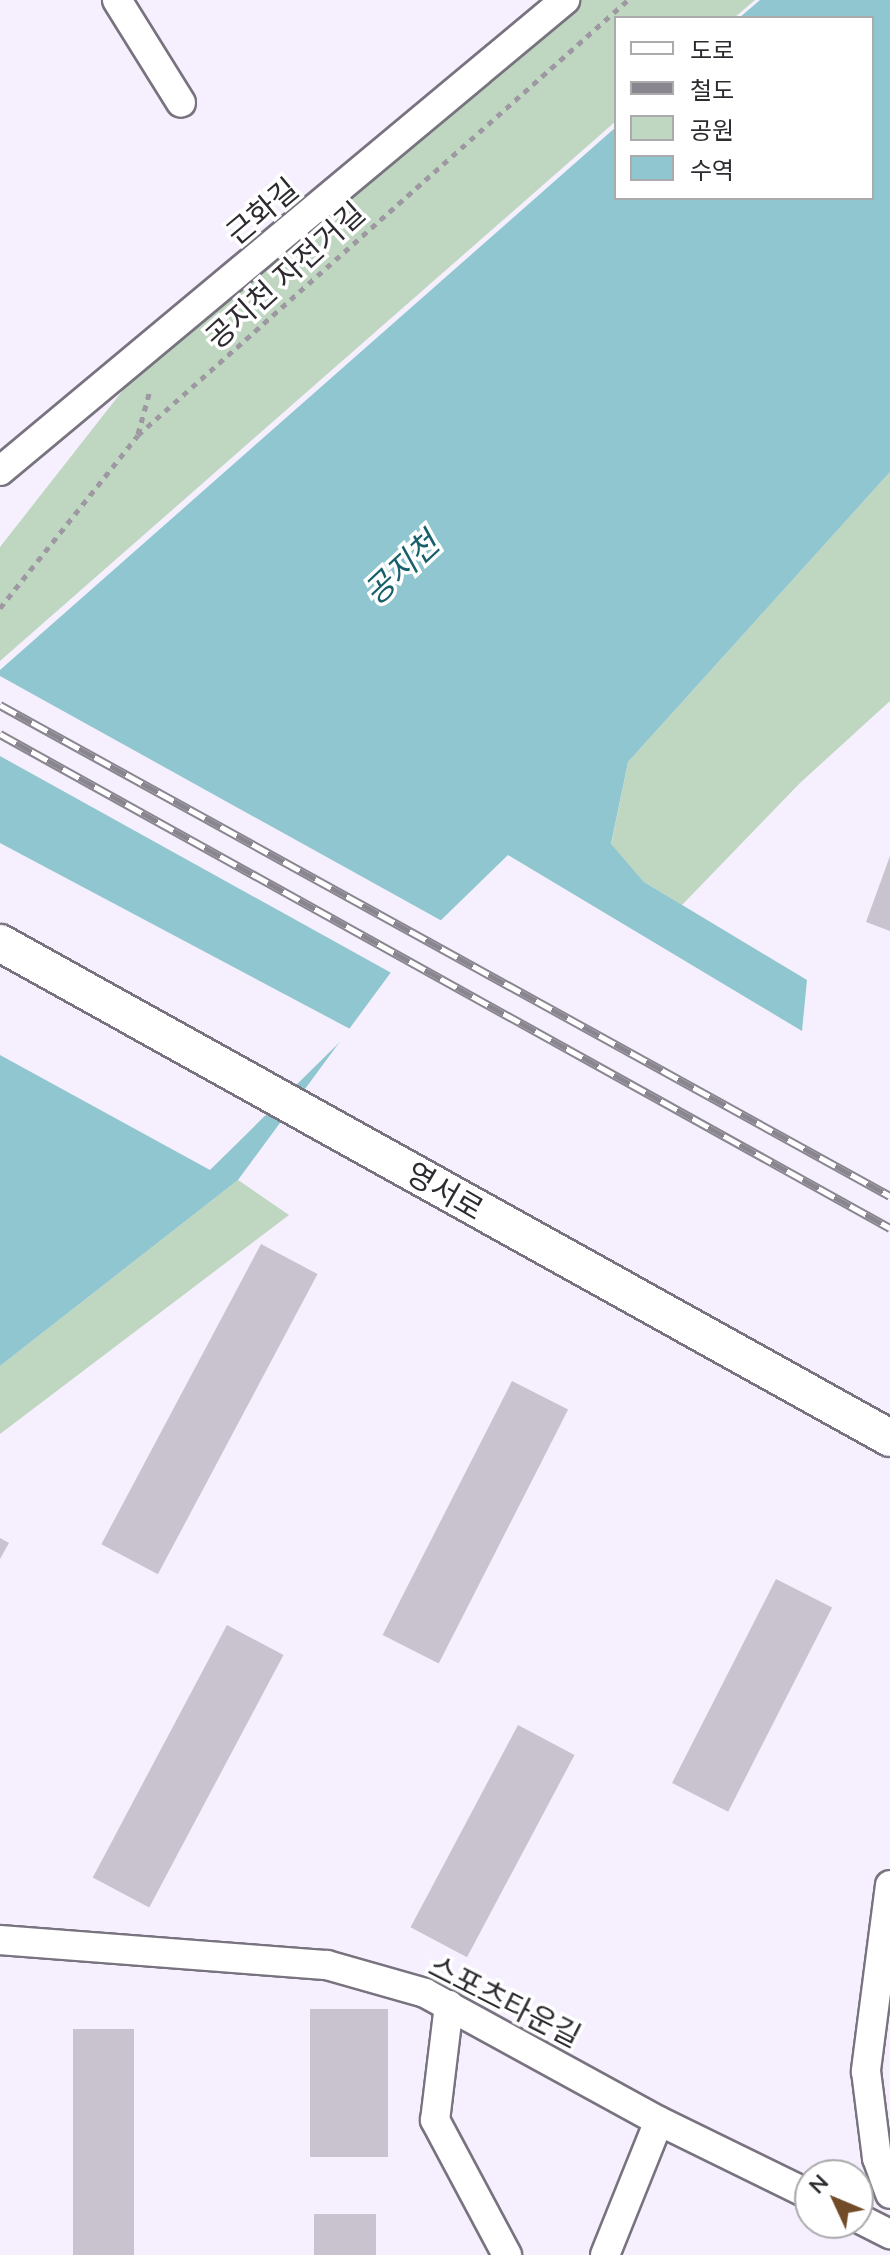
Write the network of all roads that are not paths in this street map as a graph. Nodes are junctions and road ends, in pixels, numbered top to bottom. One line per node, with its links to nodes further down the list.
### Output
1 (117, 0): 3 (street)
2 (565, 0): 4 (street, 근화길)
3 (181, 103)
4 (0, 471)
5 (0, 943): 6 (street, 영서로)
6 (890, 1438)
7 (890, 1885): 12 (street)
8 (0, 1940): 9 (street, 스포츠타운길)
9 (449, 2005): 10 (street, 스포츠타운길); 13 (street)
10 (659, 2121): 11 (street, 스포츠타운길); 14 (street)
11 (794, 2187)
12 (890, 2194)
13 (507, 2255)
14 (605, 2255)

